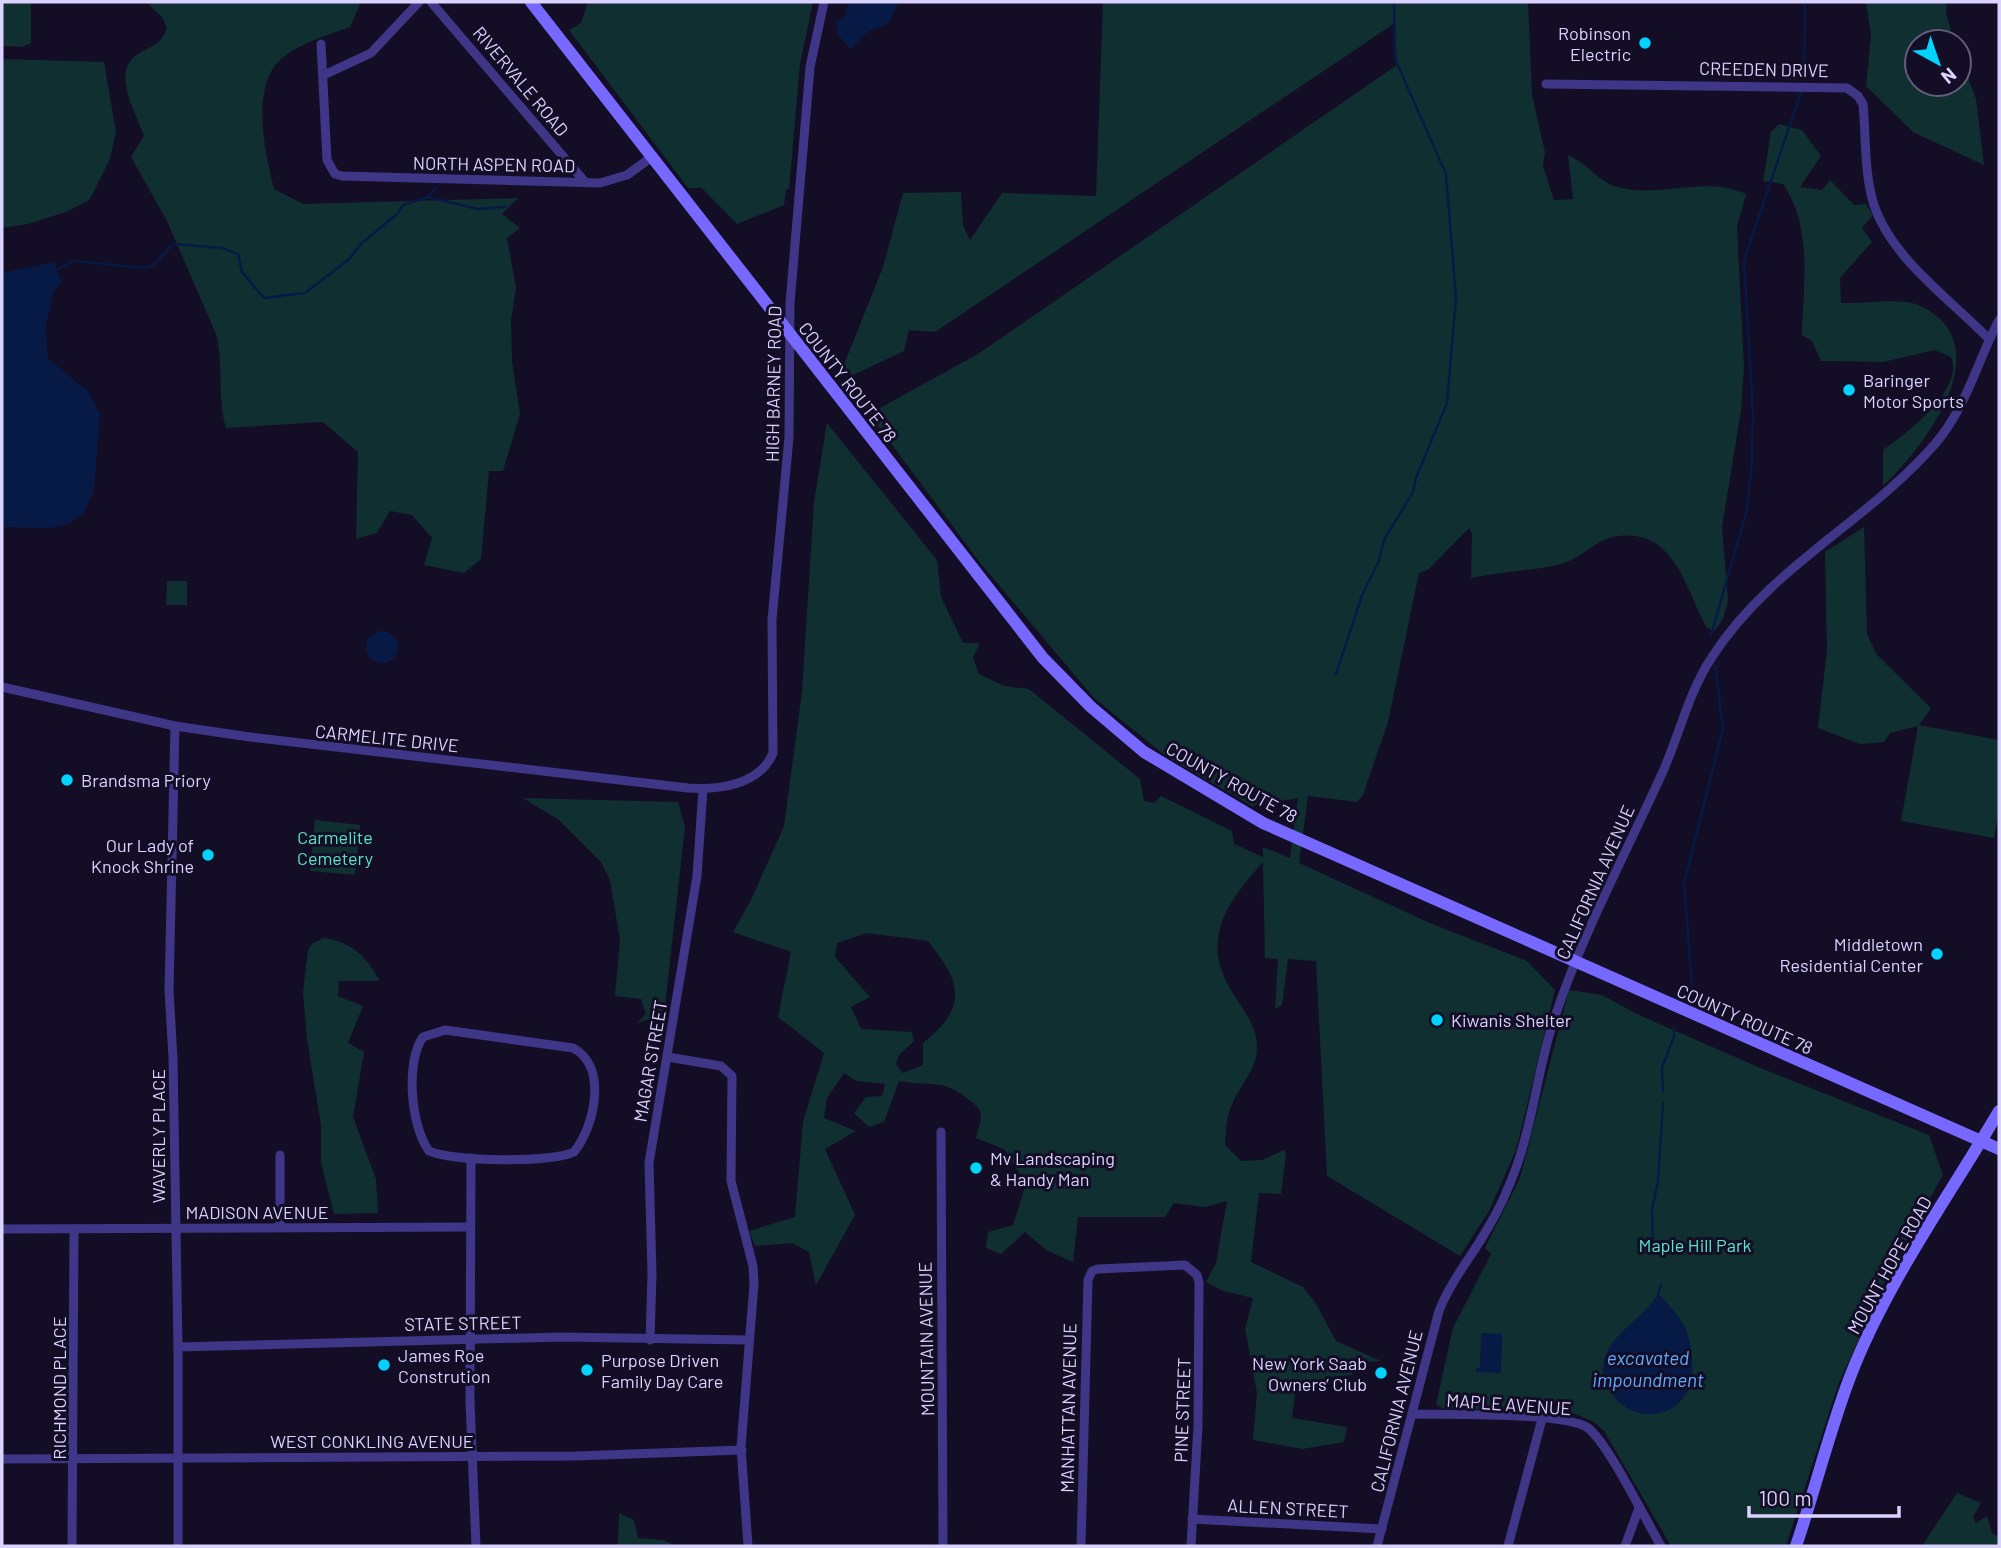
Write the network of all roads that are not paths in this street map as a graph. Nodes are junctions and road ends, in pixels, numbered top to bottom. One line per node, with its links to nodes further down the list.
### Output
1 (419, 2): 6 (street)
2 (431, 2): 9 (street, RIVERVALE ROAD)
3 (531, 2): 8 (street, COUNTY ROUTE 78)
4 (824, 2): 11 (street, HIGH BARNEY ROAD)
5 (321, 44): 6 (street)
6 (324, 75): 9 (street, NORTH ASPEN ROAD)
7 (1546, 83): 12 (street, CREEDEN DRIVE)
8 (653, 156): 9 (street, NORTH ASPEN ROAD); 11 (street, COUNTY ROUTE 78)
9 (584, 182)
10 (1999, 320): 12 (street, CALIFORNIA AVENUE)
11 (790, 336): 15 (street, HIGH BARNEY ROAD); 17 (street, COUNTY ROUTE 78)
12 (1989, 339): 17 (street, CALIFORNIA AVENUE)
13 (2, 687): 14 (street, CARMELITE DRIVE)
14 (175, 726): 16 (street, CARMELITE DRIVE); 25 (street, WAVERLY PLACE)
15 (767, 766): 16 (street, CARMELITE DRIVE)
16 (704, 789): 18 (street, MAGAR STREET)
17 (1576, 963): 21 (street, COUNTY ROUTE 78); 35 (street, CALIFORNIA AVENUE)
18 (668, 1057): 32 (street, MAGAR STREET); 33 (street)
19 (1999, 1111): 21 (street, MOUNT HOPE ROAD)
20 (941, 1132): 49 (street, MOUNTAIN AVENUE)
21 (1981, 1141): 22 (street, COUNTY ROUTE 78); 56 (street, MOUNT HOPE ROAD)
22 (1999, 1149)
23 (280, 1155): 26 (street)
24 (471, 1158): 24 (street); 27 (street)
25 (175, 1227): 26 (street, MADISON AVENUE); 29 (street, MADISON AVENUE); 34 (street, WAVERLY PLACE)
26 (280, 1227): 27 (street, MADISON AVENUE)
27 (470, 1227): 31 (street)
28 (2, 1229): 29 (street, MADISON AVENUE)
29 (74, 1229): 39 (street, RICHMOND PLACE)
30 (1197, 1275): 43 (street, PINE STREET); 50 (street, MANHATTAN AVENUE)
31 (471, 1339): 32 (street, STATE STREET); 34 (street, STATE STREET); 38 (street)
32 (650, 1340): 33 (street, STATE STREET)
33 (748, 1340): 37 (street)
34 (178, 1348): 40 (street, WAVERLY PLACE)
35 (1413, 1414): 36 (street, MAPLE AVENUE); 44 (street, CALIFORNIA AVENUE)
36 (1542, 1419): 42 (street, MAPLE AVENUE); 53 (street)
37 (742, 1450): 38 (street, WEST CONKLING AVENUE); 48 (street)
38 (471, 1456): 40 (street, WEST CONKLING AVENUE); 47 (street)
39 (75, 1458): 40 (street, WEST CONKLING AVENUE); 41 (street, WEST CONKLING AVENUE); 45 (street, RICHMOND PLACE)
40 (177, 1458): 46 (street, WAVERLY PLACE)
41 (2, 1459)
42 (1639, 1508): 54 (street); 55 (street, MAPLE AVENUE)
43 (1192, 1519): 44 (street, ALLEN STREET); 51 (street, PINE STREET)
44 (1382, 1529): 52 (street, CALIFORNIA AVENUE)
45 (72, 1546)
46 (177, 1546)
47 (476, 1546)
48 (748, 1546)
49 (943, 1546)
50 (1081, 1546)
51 (1191, 1546)
52 (1377, 1546)
53 (1508, 1546)
54 (1625, 1546)
55 (1661, 1546)
56 (1796, 1546)

